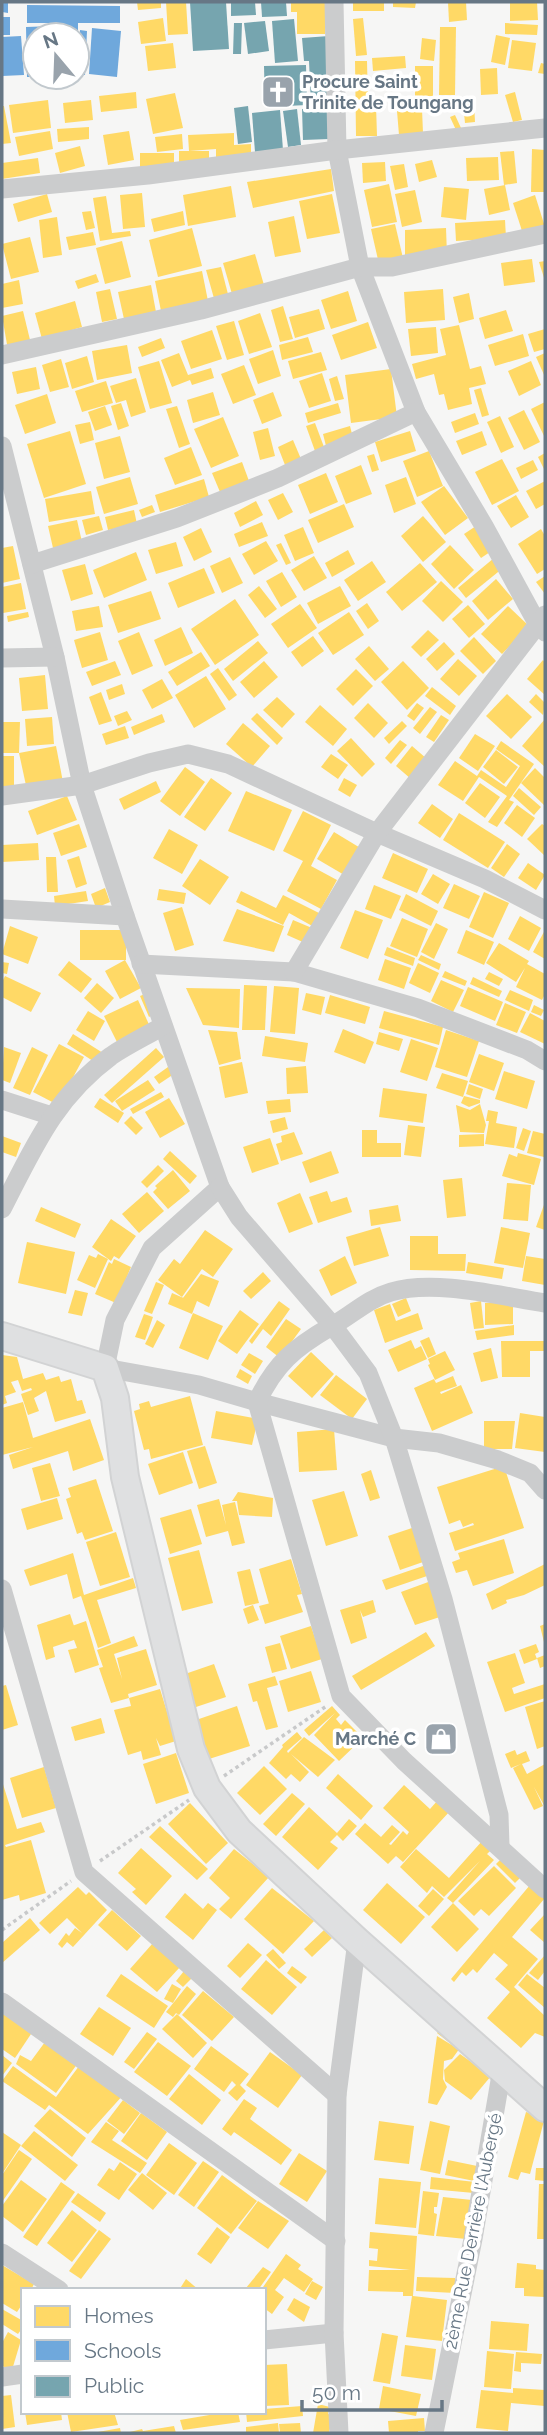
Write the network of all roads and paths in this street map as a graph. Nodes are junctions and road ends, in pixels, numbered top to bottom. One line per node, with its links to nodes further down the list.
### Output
1 (334, 2): 3 (street)
2 (545, 128): 3 (street)
3 (337, 150): 4 (street); 6 (street)
4 (2, 189)
5 (545, 234): 6 (street)
6 (360, 267): 7 (street); 8 (street)
7 (2, 355)
8 (416, 412): 10 (street); 11 (street)
9 (2, 446): 10 (street)
10 (32, 564): 12 (street)
11 (543, 623): 16 (street)
12 (55, 657): 13 (street); 14 (street)
13 (2, 659)
14 (82, 786): 15 (street); 16 (street); 19 (street)
15 (2, 796)
16 (377, 833): 18 (street); 21 (street)
17 (2, 909): 19 (street)
18 (545, 910)
19 (125, 916): 20 (street)
20 (141, 964): 21 (street); 22 (street)
21 (294, 972): 23 (street)
22 (163, 1026): 25 (street); 26 (street)
23 (545, 1062)
24 (2, 1100): 25 (street)
25 (52, 1116): 27 (street)
26 (220, 1186): 29 (street); 31 (street)
27 (2, 1209)
28 (545, 1303): 29 (street)
29 (333, 1326): 32 (street); 33 (street)
30 (2, 1336): 31 (street)
31 (105, 1368): 32 (street); 37 (street)
32 (257, 1402): 33 (street); 36 (street)
33 (394, 1438): 34 (street); 38 (street)
34 (545, 1490)
35 (2, 1589): 39 (street)
36 (341, 1696): 37 (path); 38 (street)
37 (207, 1788): 39 (path); 42 (street)
38 (500, 1846): 40 (street)
39 (83, 1872): 41 (path); 45 (street)
40 (545, 1889)
41 (2, 1930)
42 (357, 1941): 44 (street); 45 (street)
43 (2, 2002): 47 (street)
44 (502, 2069): 46 (street); 55 (street, 2ème Rue Derrière l'Aubergé)
45 (337, 2095): 47 (street)
46 (545, 2108)
47 (336, 2241): 50 (street)
48 (2, 2253): 49 (street)
49 (56, 2288)
50 (334, 2333): 51 (street); 54 (street)
51 (266, 2340)
52 (21, 2374): 53 (street)
53 (2, 2377)
54 (339, 2433)
55 (434, 2433)

